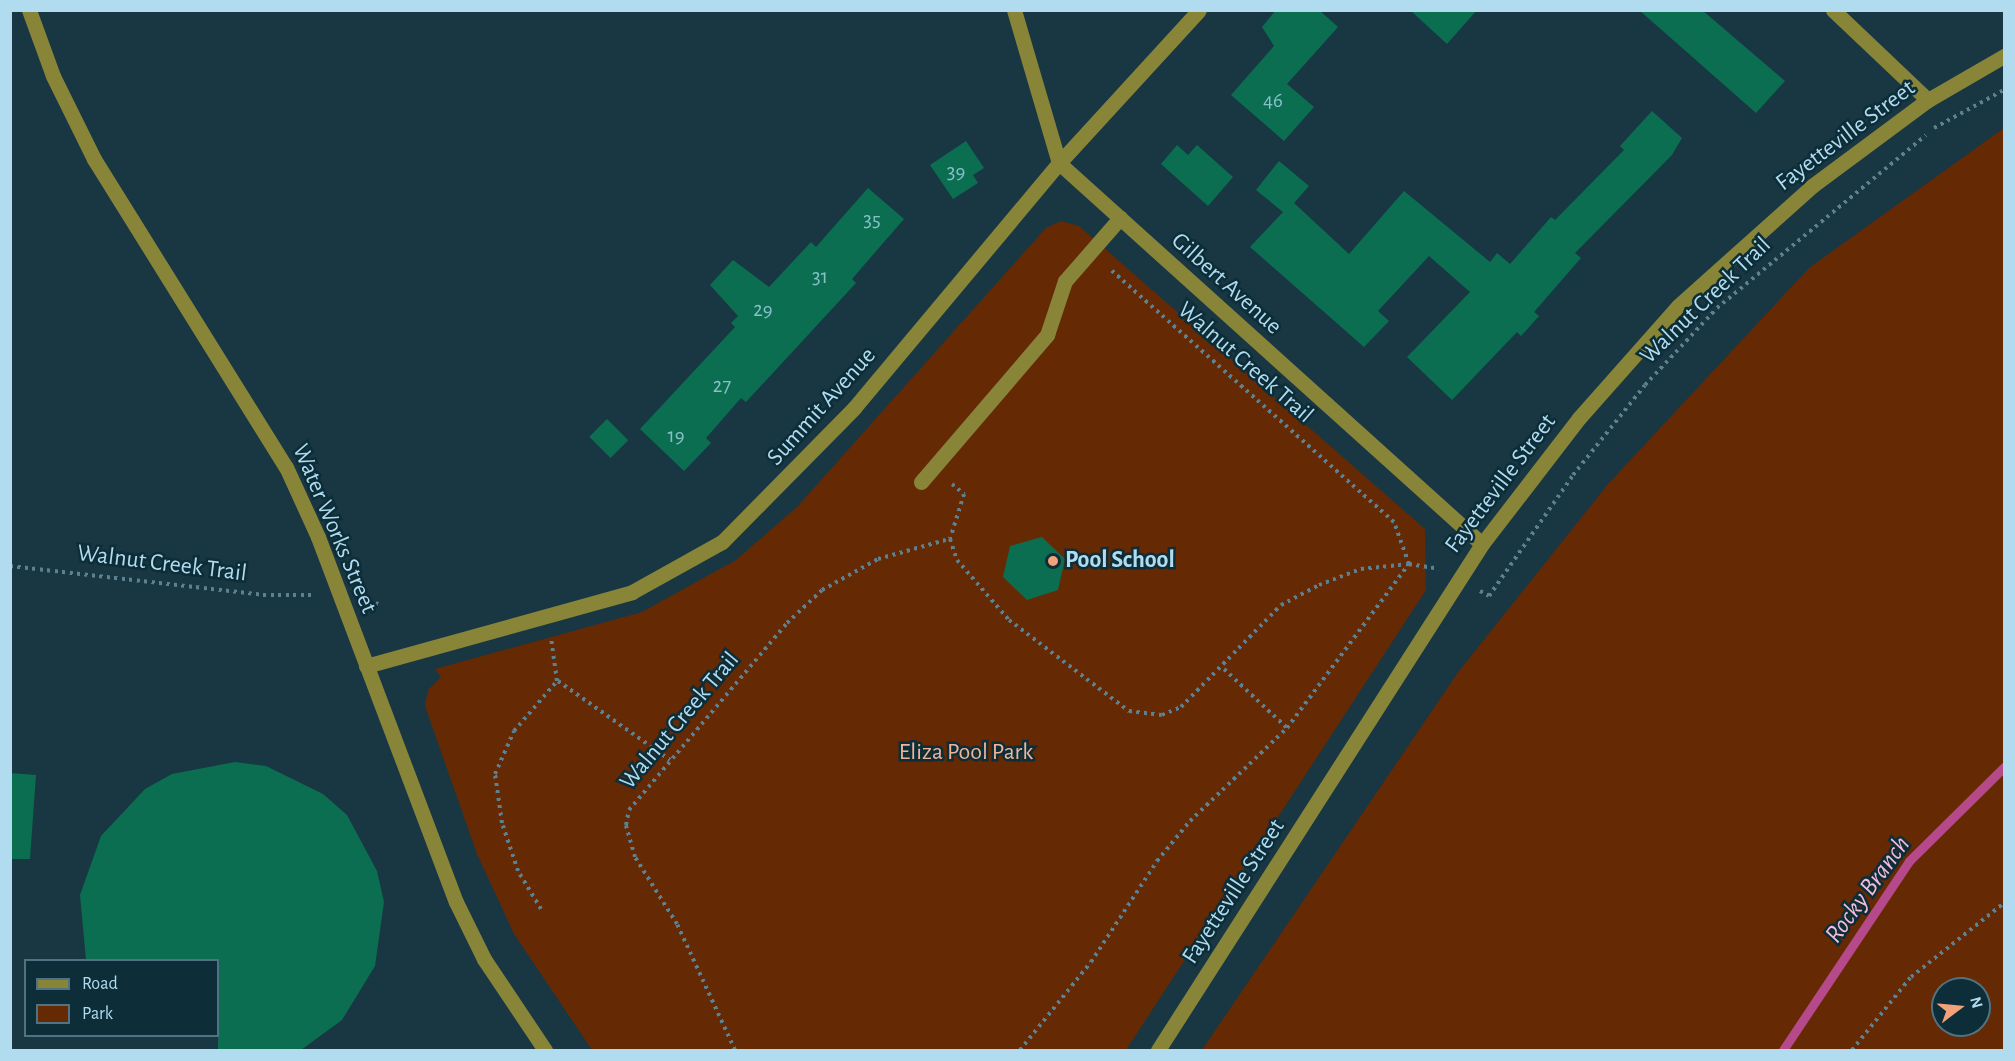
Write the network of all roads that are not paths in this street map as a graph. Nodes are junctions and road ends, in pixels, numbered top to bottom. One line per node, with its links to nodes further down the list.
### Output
1 (29, 10): 11 (street, Water Works Street)
2 (1014, 10): 7 (street)
3 (1200, 10): 7 (street, Summit Avenue)
4 (1833, 10): 6 (street)
5 (2004, 56): 6 (street, Fayetteville Street)
6 (1928, 100): 10 (street, Fayetteville Street)
7 (1059, 163): 8 (street, Gilbert Avenue); 11 (street, Summit Avenue)
8 (1120, 218): 9 (street); 10 (street, Gilbert Avenue)
9 (921, 482)
10 (1482, 544): 13 (street, Fayetteville Street)
11 (366, 666): 12 (street, Water Works Street)
12 (545, 1050)
13 (1158, 1050)

